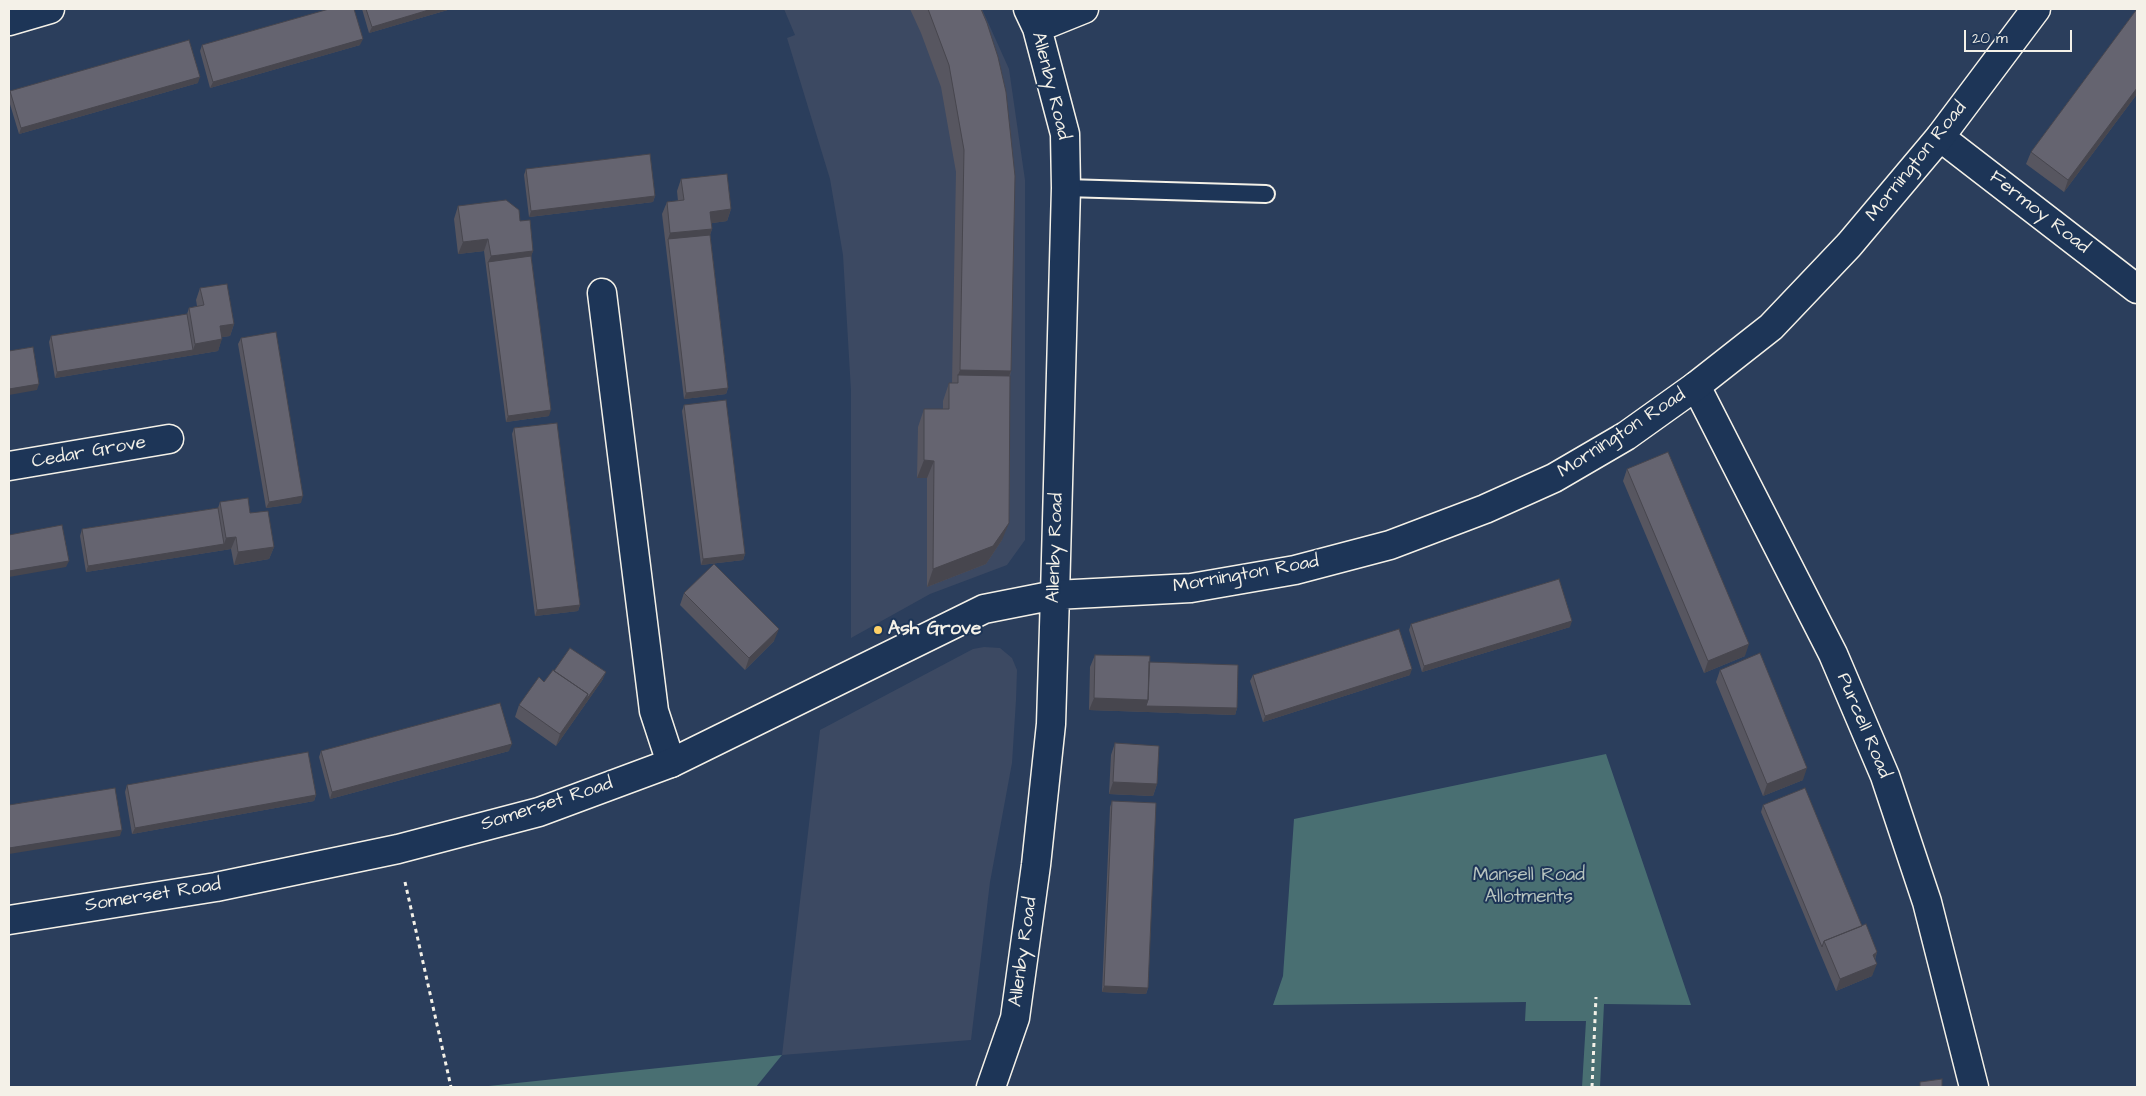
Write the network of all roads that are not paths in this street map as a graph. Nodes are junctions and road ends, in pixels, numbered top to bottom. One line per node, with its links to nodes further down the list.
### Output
1 (50, 9): 5 (street)
2 (1084, 9): 4 (street)
3 (2036, 9): 6 (street, Mornington Road)
4 (1032, 18): 7 (street, Allenby Road)
5 (9, 21)
6 (1940, 137): 9 (street, Fermoy Road); 11 (street, Mornington Road)
7 (1066, 188): 8 (lane); 14 (street, Allenby Road)
8 (1266, 194)
9 (2137, 289)
10 (602, 293): 15 (street)
11 (1696, 386): 14 (street, Mornington Road); 18 (street, Purcell Road)
12 (168, 440): 13 (street, Cedar Grove)
13 (9, 466)
14 (1054, 595): 15 (street, Somerset Road); 17 (street, Allenby Road)
15 (671, 763): 16 (street, Somerset Road)
16 (9, 920)
17 (991, 1087)
18 (1974, 1087)

